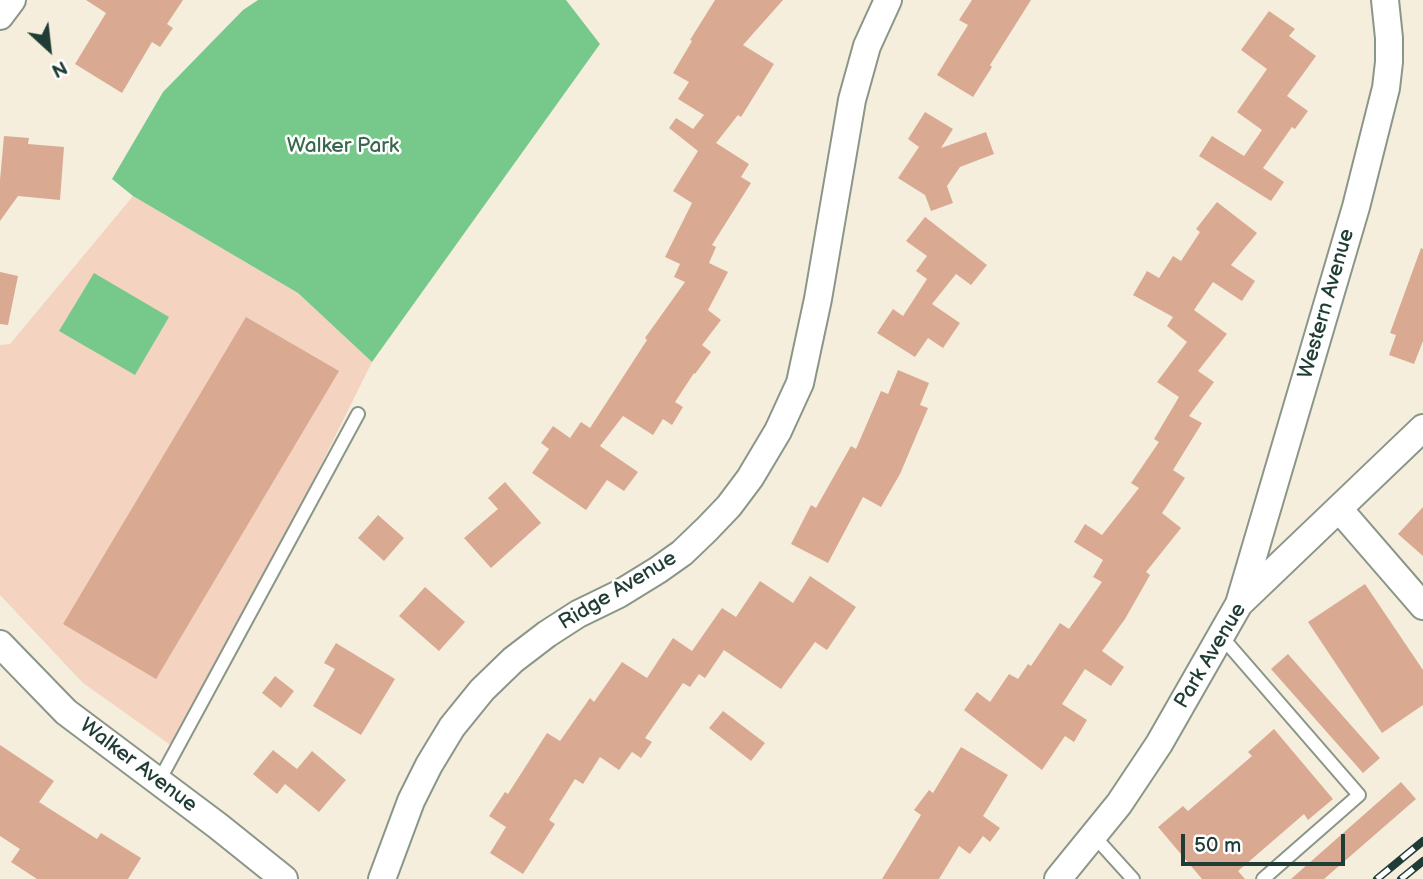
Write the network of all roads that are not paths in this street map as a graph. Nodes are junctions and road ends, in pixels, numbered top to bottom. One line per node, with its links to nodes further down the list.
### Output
1 (12, 0): 4 (street)
2 (888, 0): 15 (street, Ridge Avenue)
3 (1385, 0): 8 (street, Western Avenue)
4 (0, 16)
5 (358, 414): 12 (lane)
6 (1423, 428): 7 (street, Park Avenue)
7 (1339, 509): 8 (street, Park Avenue); 9 (street)
8 (1239, 604): 10 (street, Park Avenue)
9 (1423, 606)
10 (1221, 636): 13 (street, Park Avenue); 18 (lane)
11 (0, 644): 12 (street, Walker Avenue)
12 (159, 780): 14 (street, Walker Avenue)
13 (1094, 836): 16 (street, Park Avenue); 17 (lane)
14 (284, 879)
15 (382, 879)
16 (1058, 879)
17 (1133, 879)
18 (1263, 879)

